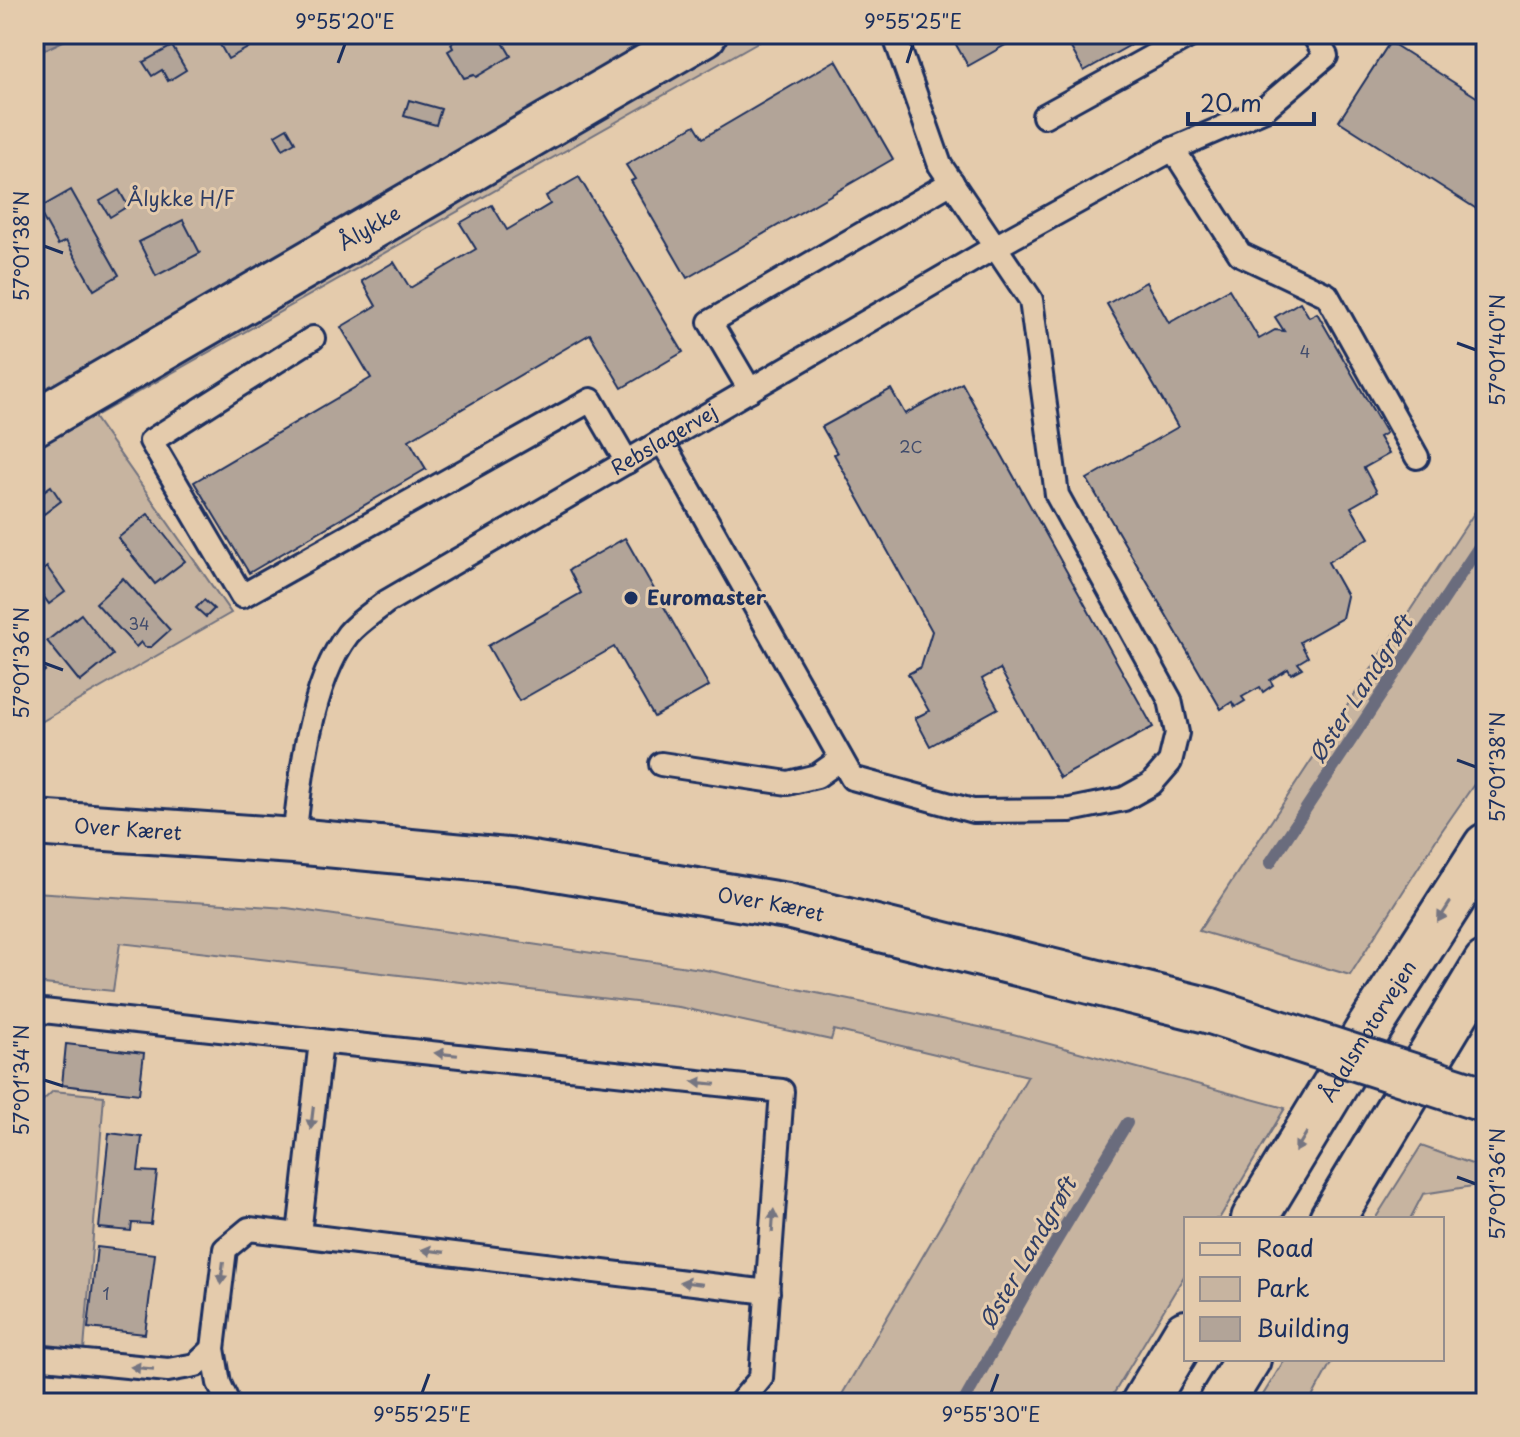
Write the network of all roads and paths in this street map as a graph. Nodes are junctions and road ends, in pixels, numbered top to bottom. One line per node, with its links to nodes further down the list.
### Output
1 (704, 34): 11 (main road, Ålykke)
2 (894, 34): 7 (lane)
3 (1193, 34): 5 (lane)
4 (1313, 34): 6 (lane, Rebslagervej)
5 (1044, 116)
6 (1173, 149): 8 (lane, Rebslagervej); 13 (lane)
7 (952, 182): 8 (lane); 10 (lane)
8 (995, 247): 10 (lane, Rebslagervej); 15 (lane)
9 (313, 338): 14 (lane)
10 (750, 390): 12 (lane, Rebslagervej)
11 (34, 423)
12 (662, 441): 14 (lane, Rebslagervej); 15 (lane)
13 (1417, 457)
14 (627, 462): 18 (lane, Rebslagervej)
15 (841, 759): 16 (lane)
16 (661, 764)
17 (34, 823): 18 (main road, Over Kæret)
18 (294, 841): 23 (main road, Over Kæret, bridge)
19 (1486, 846): 24 (main road, Ådalsmotorvejen, one-way to 24)
20 (1486, 963): 25 (main road)
21 (34, 1010): 22 (lane)
22 (321, 1041): 26 (lane, one-way to 26); 27 (lane, one-way to 22)
23 (1486, 1100)
24 (1255, 1217)
25 (1333, 1217)
26 (299, 1234): 27 (lane, one-way to 26); 29 (lane, one-way to 29)
27 (768, 1292): 33 (lane)
28 (1184, 1336): 34 (main road)
29 (213, 1349): 30 (lane, one-way to 30); 32 (lane)
30 (34, 1357)
31 (1247, 1361): 35 (main road)
32 (228, 1403)
33 (740, 1403)
34 (1144, 1403)
35 (1221, 1403)

